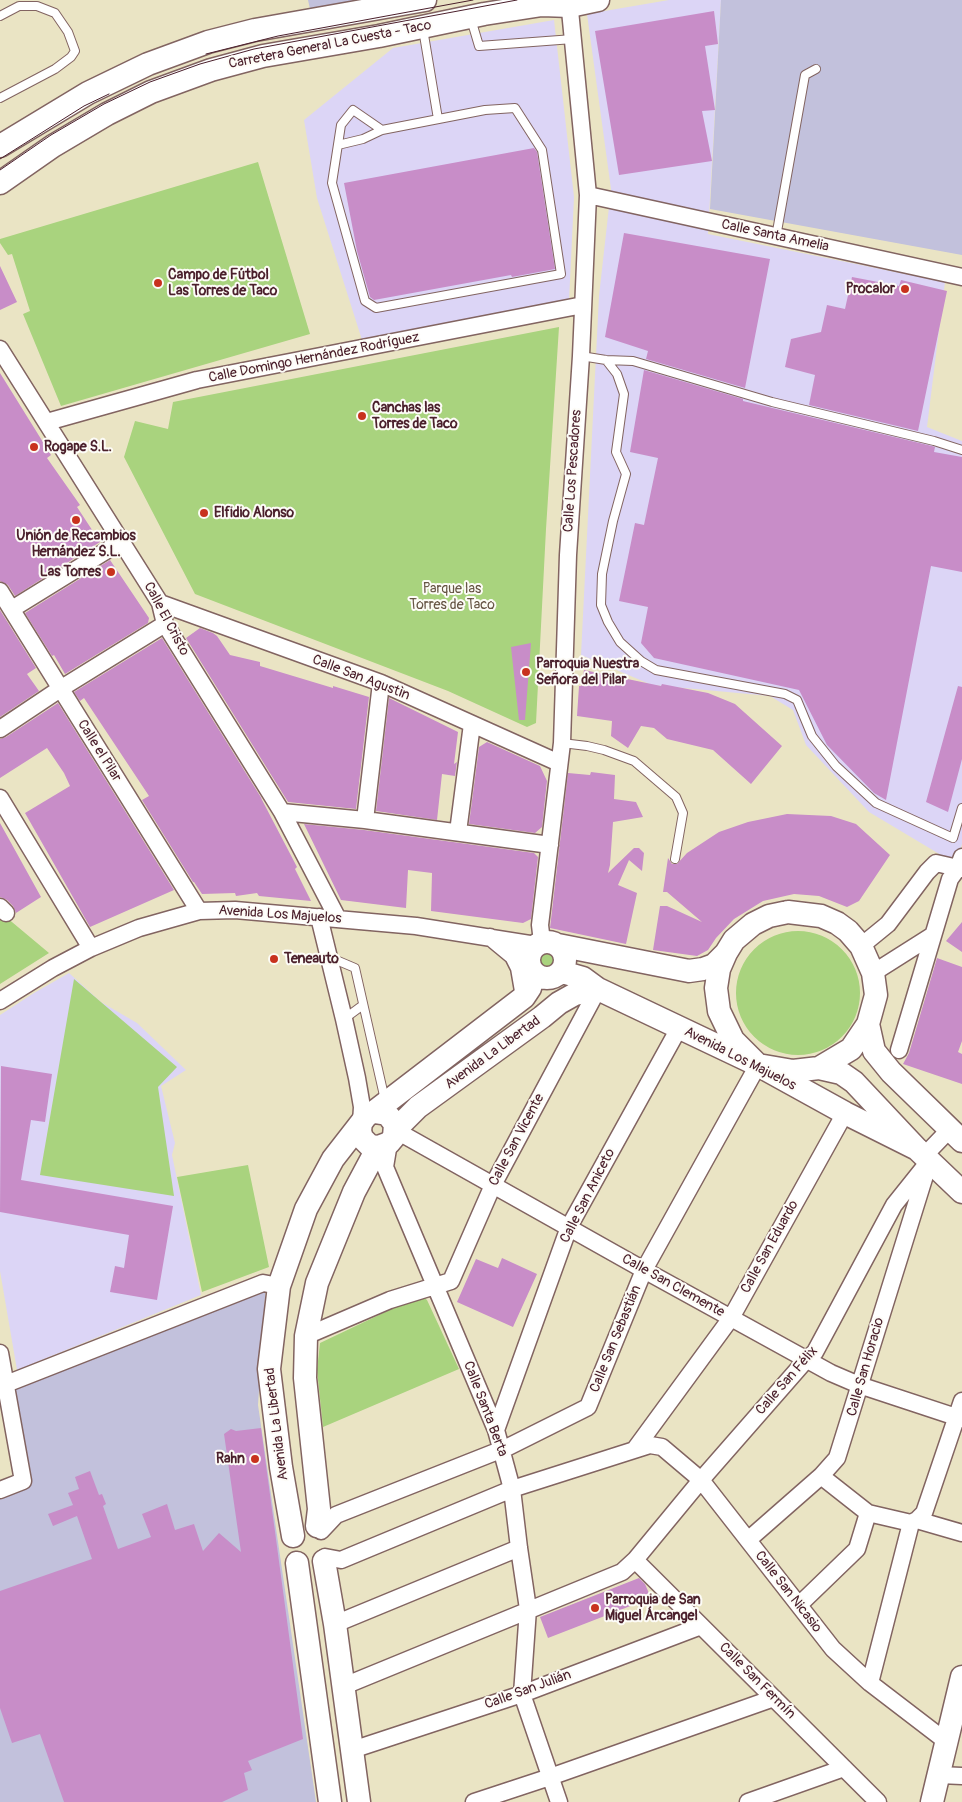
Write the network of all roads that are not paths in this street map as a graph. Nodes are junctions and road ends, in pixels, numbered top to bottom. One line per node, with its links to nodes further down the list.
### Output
1 (425, 0): 13 (street, Carretera General La Cuesta - Taco)
2 (598, 0): 3 (street, Carretera General La Cuesta - Taco)
3 (570, 3): 5 (street, Carretera General La Cuesta - Taco); 7 (street, Calle Los Pescadores)
4 (0, 16): 9 (lane)
5 (470, 17): 6 (street, Carretera General La Cuesta - Taco); 7 (lane)
6 (422, 27): 10 (lane); 14 (street, Carretera General La Cuesta - Taco)
7 (573, 38): 16 (street, Calle Los Pescadores)
8 (816, 69): 18 (lane)
9 (0, 98)
10 (438, 119): 11 (lane); 12 (lane)
11 (382, 130): 12 (lane); 12 (lane)
12 (338, 145)
13 (0, 146)
14 (53, 146): 15 (street, Carretera General La Cuesta - Taco); 17 (street)
15 (0, 183)
16 (588, 195): 18 (street, Calle Santa Amelia); 20 (street, Calle Los Pescadores)
17 (0, 202)
18 (777, 229): 19 (street, Calle Santa Amelia)
19 (962, 277)
20 (583, 305): 22 (street, Calle Los Pescadores); 24 (street, Calle Domingo Hernández Rodríguez)
21 (0, 349): 24 (street, Calle El Cristo)
22 (581, 356): 23 (lane); 35 (street, Calle Los Pescadores)
23 (606, 360): 25 (lane); 38 (lane)
24 (47, 422): 26 (street, Calle El Cristo)
25 (962, 450)
26 (122, 541): 28 (street, Calle El Cristo); 29 (street)
27 (0, 591): 29 (street, Calle el Pilar)
28 (160, 603): 30 (street, Calle El Cristo); 31 (street, Calle San Agustìn)
29 (12, 609): 32 (street, Calle el Pilar)
30 (165, 624): 32 (street); 39 (street, Calle El Cristo)
31 (381, 683): 33 (street, Calle San Agustìn); 40 (street)
32 (60, 689): 34 (street); 45 (street, Calle el Pilar)
33 (472, 724): 36 (street, Calle San Agustìn); 41 (street)
34 (0, 728)
35 (562, 743): 36 (street, Calle Los Pescadores); 43 (lane)
36 (559, 763): 42 (street, Calle Los Pescadores)
37 (0, 798): 51 (street)
38 (962, 808)
39 (282, 812): 40 (street); 47 (street, Calle El Cristo)
40 (365, 820): 41 (street)
41 (458, 832): 42 (street)
42 (550, 845): 52 (street, Calle Los Pescadores)
43 (675, 859)
44 (961, 865): 48 (street); 50 (street)
45 (199, 911): 46 (street, Avenida Los Majuelos); 51 (street, Avenida Los Majuelos)
46 (318, 917): 47 (street, Avenida Los Majuelos); 54 (street)
47 (338, 919): 49 (street, Avenida Los Majuelos)
48 (933, 935): 55 (street); 65 (street)
49 (490, 937): 52 (street, Avenida Los Majuelos); 58 (street)
50 (861, 946): 53 (street); 55 (street)
51 (91, 948): 59 (street, Avenida Los Majuelos)
52 (539, 953): 53 (street, Avenida Los Majuelos); 56 (street, Avenida Los Majuelos); 56 (street); 58 (street, Avenida La Libertad)
53 (726, 953): 66 (street)
54 (328, 957): 60 (lane); 62 (street)
55 (873, 973): 63 (street)
56 (560, 974): 57 (street, Avenida Los Majuelos); 61 (street)
57 (598, 989): 61 (street, Avenida La Libertad); 64 (street, Avenida Los Majuelos); 73 (street, Calle San Vicente)
58 (524, 997): 68 (street, Avenida La Libertad)
59 (0, 1001)
60 (363, 1005): 62 (lane); 68 (lane)
61 (542, 1017): 71 (street, Avenida La Libertad)
62 (344, 1019): 68 (street)
63 (868, 1024): 67 (street); 70 (street)
64 (679, 1028): 66 (street, Avenida Los Majuelos); 75 (street, Calle San Aniceto)
65 (899, 1050)
66 (758, 1065): 67 (street); 69 (street, Avenida Los Majuelos); 76 (street, Calle San Sebastián)
67 (819, 1068): 72 (street, Avenida Los Majuelos)
68 (374, 1113): 71 (street); 71 (street); 77 (street, Avenida La Libertad)
69 (845, 1113): 72 (street, Avenida Los Majuelos); 79 (street, Calle San Eduardo)
70 (956, 1135): 72 (street, Calle San Félix)
71 (388, 1140): 73 (street, Calle San Clemente); 78 (street, Calle Santa Berta); 80 (street, Avenida La Libertad)
72 (924, 1155): 74 (street, Avenida Los Majuelos); 82 (street, Calle San Félix); 84 (street, Calle San Horacio)
73 (492, 1185): 75 (street, Calle San Clemente); 78 (street, Calle San Vicente)
74 (962, 1192)
75 (569, 1227): 76 (street, Calle San Clemente); 87 (street, Calle San Aniceto)
76 (644, 1270): 79 (street, Calle San Clemente); 90 (street, Calle San Sebastián)
77 (279, 1286): 83 (street); 100 (street, Avenida La Libertad)
78 (435, 1286): 80 (street, Calle San Vicente); 85 (street, Calle Santa Berta)
79 (731, 1318): 82 (street, Calle San Clemente); 91 (street, Calle San Eduardo)
80 (306, 1336): 98 (street, Avenida La Libertad)
81 (0, 1353): 83 (street)
82 (806, 1360): 84 (street, Calle San Clemente); 93 (street, Calle San Félix)
83 (6, 1384): 95 (street)
84 (859, 1385): 88 (street, Calle San Clemente); 92 (street, Calle San Horacio)
85 (482, 1396): 87 (street); 89 (street, Calle Santa Berta)
86 (962, 1402): 88 (street)
87 (504, 1404): 89 (street, Calle San Aniceto)
88 (959, 1419): 97 (street)
89 (496, 1430): 90 (street, Calle Santa Berta)
90 (502, 1450): 94 (street, Calle Santa Berta); 98 (street, Calle San Sebastián)
91 (635, 1450): 93 (street, Calle San Nicasio); 94 (street, Calle San Nicasio)
92 (821, 1476): 96 (street); 101 (street, Calle San Horacio)
93 (700, 1480): 101 (street, Calle San Nicasio); 104 (street, Calle San Félix)
94 (512, 1489): 102 (street, Calle Santa Berta); 103 (street, Calle San Nicasio)
95 (0, 1490)
96 (868, 1513): 97 (street); 106 (street)
97 (914, 1522): 99 (street); 111 (street)
98 (319, 1528): 100 (street); 103 (street)
99 (962, 1533)
100 (293, 1536): 105 (street)
101 (748, 1540): 106 (street, Calle San Nicasio)
102 (519, 1548): 107 (street, Calle Santa Berta); 108 (street)
103 (325, 1559): 105 (street); 108 (street)
104 (635, 1560): 107 (street, Calle San Félix); 109 (street, Calle San Fermín)
105 (297, 1563): 121 (street)
106 (799, 1605): 111 (street, Calle San Nicasio)
107 (528, 1609): 112 (street, Calle San Félix); 113 (street, Calle Santa Berta)
108 (335, 1624): 112 (street)
109 (702, 1626): 113 (street, Calle San Julián); 114 (street, Calle San Fermín)
110 (962, 1676): 115 (street)
111 (870, 1683): 115 (street, Calle San Nicasio)
112 (344, 1686): 116 (street)
113 (522, 1694): 116 (street, Calle San Julián); 120 (street, Calle Santa Berta)
114 (774, 1698): 117 (street, Calle San Fermín); 120 (street)
115 (947, 1742): 118 (street)
116 (352, 1750): 122 (street)
117 (844, 1768): 125 (street); 126 (street, Calle San Fermín)
118 (940, 1775): 119 (street); 127 (street)
119 (962, 1776)
120 (550, 1777): 123 (street); 124 (street, Calle Santa Berta)
121 (330, 1802)
122 (358, 1802)
123 (474, 1802)
124 (559, 1802)
125 (748, 1802)
126 (878, 1802)
127 (932, 1802)

